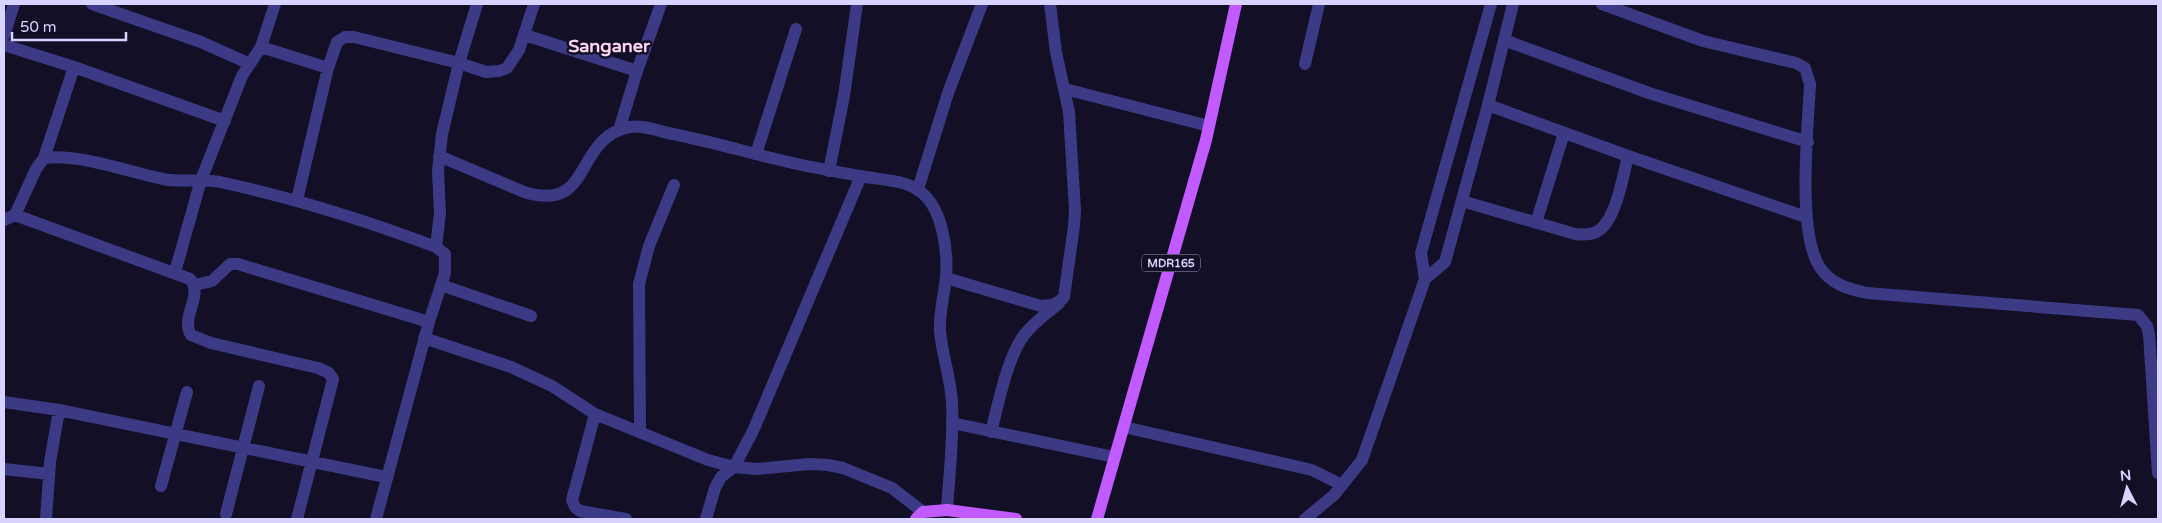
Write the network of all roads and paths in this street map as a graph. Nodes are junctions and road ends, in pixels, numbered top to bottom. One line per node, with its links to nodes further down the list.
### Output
1 (14, 4): 17 (street)
2 (92, 4): 22 (street)
3 (275, 4): 20 (street)
4 (477, 4): 21 (street)
5 (534, 4): 16 (street)
6 (661, 4): 26 (street)
7 (857, 4): 38 (street)
8 (982, 4): 42 (street)
9 (1050, 4): 27 (street)
10 (1236, 4): 30 (main road, MDR165)
11 (1319, 4): 23 (street)
12 (1491, 4): 51 (street)
13 (1513, 4): 18 (street)
14 (1602, 4): 33 (street)
15 (796, 29): 34 (street)
16 (525, 35): 21 (street); 26 (street)
17 (4, 36)
18 (1504, 40): 28 (street); 33 (street)
19 (4, 45): 24 (street)
20 (261, 47): 22 (street); 25 (street)
21 (459, 63): 25 (street); 35 (street)
22 (250, 64): 29 (street)
23 (1305, 64)
24 (74, 67): 29 (street); 37 (street)
25 (328, 68): 43 (street)
26 (637, 70): 31 (street)
27 (1065, 89): 30 (street); 54 (street)
28 (1488, 105): 32 (street); 44 (street)
29 (225, 121): 40 (street)
30 (1209, 126): 64 (main road, MDR165)
31 (619, 130): 34 (street); 35 (street)
32 (1564, 133): 36 (street); 47 (street)
33 (1808, 142): 46 (street)
34 (756, 154): 38 (street)
35 (439, 156): 48 (street)
36 (1628, 156): 46 (street); 47 (street)
37 (44, 158): 40 (street); 45 (street)
38 (829, 171): 39 (street)
39 (860, 176): 42 (street); 71 (street)
40 (201, 180): 43 (street); 49 (street)
41 (674, 185): 65 (street)
42 (918, 189): 50 (street)
43 (297, 200): 48 (street)
44 (1462, 201): 47 (street); 51 (street)
45 (10, 217): 49 (street)
46 (1806, 217): 73 (street)
47 (1536, 222)
48 (436, 247): 53 (street)
49 (175, 272): 52 (street)
50 (946, 278): 54 (street); 63 (street)
51 (1425, 279): 76 (street)
52 (195, 285): 56 (street); 70 (street)
53 (441, 285): 55 (street); 56 (street)
54 (1060, 302): 66 (street)
55 (531, 316)
56 (429, 322): 57 (street)
57 (424, 338): 62 (street); 75 (street)
58 (259, 386): 68 (street)
59 (188, 392): 67 (street)
60 (4, 402): 61 (street)
61 (59, 410): 67 (street); 74 (street)
62 (595, 414): 65 (street); 84 (street)
63 (952, 423): 66 (street); 78 (street)
64 (1124, 428): 69 (main road, MDR165); 76 (street)
65 (640, 432): 71 (street)
66 (991, 432): 69 (street)
67 (176, 434): 68 (street); 77 (street)
68 (243, 448): 70 (street); 79 (street)
69 (1114, 457): 87 (main road, MDR165)
70 (312, 462): 75 (street); 82 (street)
71 (734, 467): 80 (street); 85 (street)
72 (4, 469): 74 (street)
73 (2158, 473)
74 (49, 474): 81 (street)
75 (386, 477): 83 (street)
76 (1342, 485): 88 (street)
77 (161, 486)
78 (947, 510): 80 (main road); 86 (main road)
79 (226, 514)
80 (920, 516)
81 (46, 519)
82 (297, 519)
83 (376, 519)
84 (626, 519)
85 (706, 519)
86 (1016, 519)
87 (1097, 519)
88 (1305, 519)

